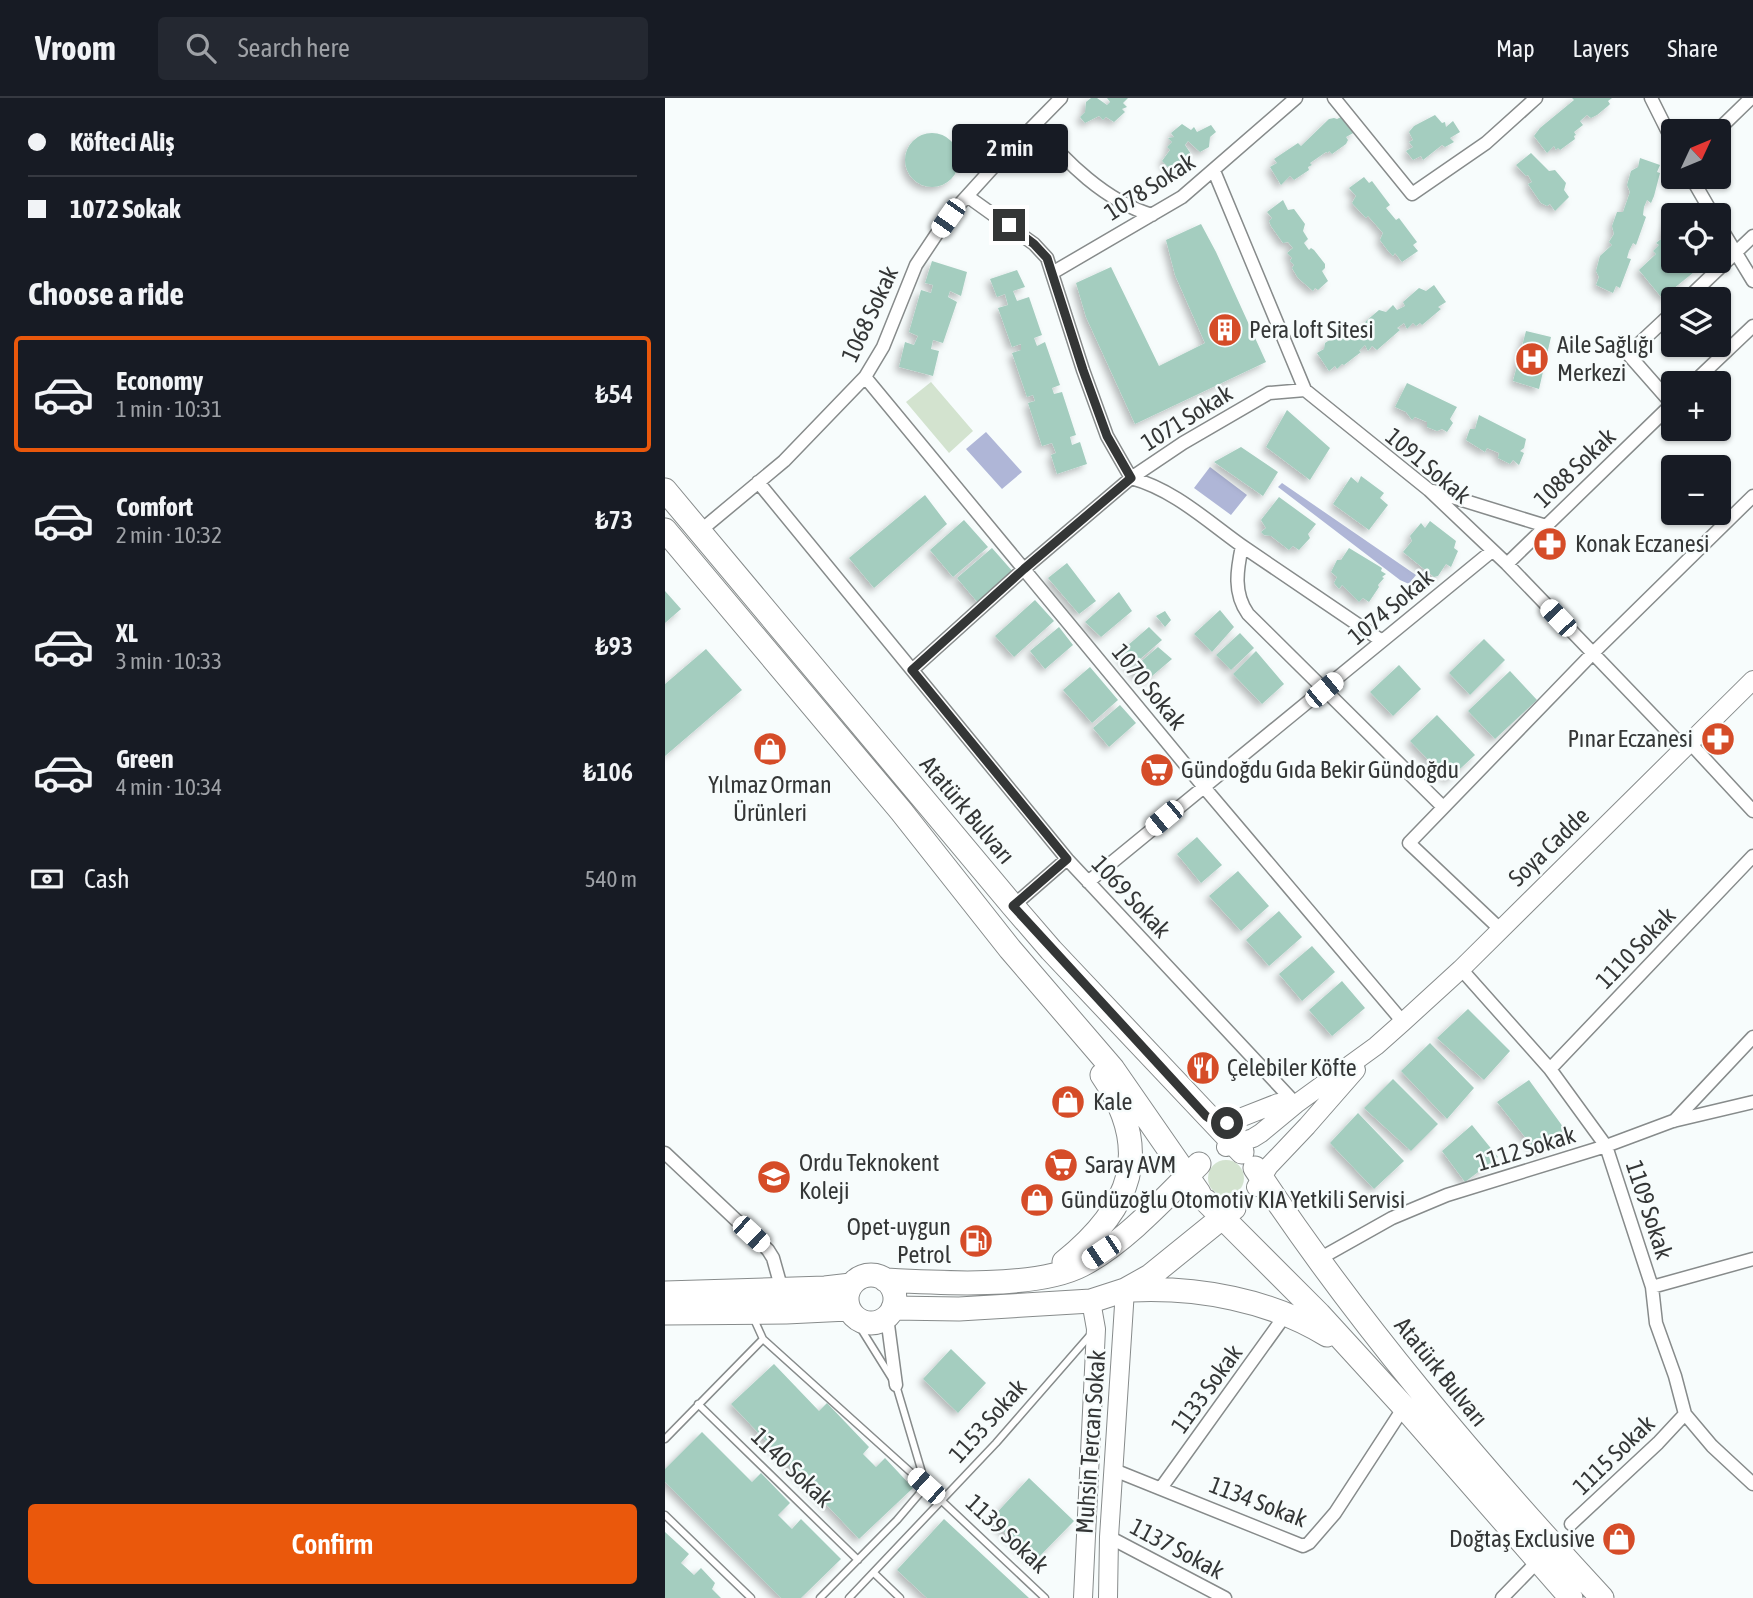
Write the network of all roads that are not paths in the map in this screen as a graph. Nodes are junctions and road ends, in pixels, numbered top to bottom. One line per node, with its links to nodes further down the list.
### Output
1 (1061, 98): 9 (street, 1068 Sokak)
2 (1296, 98): 10 (street, 1078 Sokak)
3 (1334, 98): 4 (street)
4 (1536, 98)
5 (1650, 98): 7 (street)
6 (1751, 98): 8 (street)
7 (1661, 119)
8 (1729, 119)
9 (1035, 125): 11 (street, 1068 Sokak); 12 (street)
10 (1214, 171): 12 (street, 1078 Sokak); 23 (street, 1091 Sokak)
11 (967, 196): 16 (street); 22 (street, 1068 Sokak)
12 (1152, 215): 16 (street, 1078 Sokak)
13 (1753, 236): 15 (street)
14 (1731, 248): 15 (street)
15 (1735, 255): 17 (street); 18 (street)
16 (1052, 274): 26 (street)
17 (1753, 281)
18 (1700, 287)
19 (1661, 323): 24 (street)
20 (1753, 326): 21 (street)
21 (1706, 371)
22 (865, 377): 27 (street, 1068 Sokak); 37 (street, 1070 Sokak)
23 (1305, 390): 26 (street, 1071 Sokak); 29 (street, 1091 Sokak)
24 (1661, 391)
25 (1661, 414): 31 (street, 1088 Sokak)
26 (1131, 478): 34 (street); 37 (street, 1071 Sokak)
27 (758, 482): 33 (street, 1068 Sokak); 40 (street, 1069 Sokak)
28 (665, 490): 33 (highway, Atatürk Bulvarı)
29 (1429, 490): 31 (street); 35 (street, 1091 Sokak)
30 (1753, 496): 39 (street)
31 (1546, 526): 36 (street, 1088 Sokak)
32 (665, 530): 53 (highway, Atatürk Bulvarı)
33 (701, 531): 50 (highway, Atatürk Bulvarı)
34 (1242, 546): 38 (street); 42 (street)
35 (1492, 551): 36 (street, 1091 Sokak); 38 (street, 1074 Sokak)
36 (1507, 564): 39 (street, 1091 Sokak)
37 (1024, 569): 40 (street, 1071 Sokak); 44 (street, 1070 Sokak)
38 (1382, 641): 42 (street, 1074 Sokak)
39 (1592, 654): 43 (street, 1091 Sokak); 45 (street)
40 (912, 670): 48 (street, 1069 Sokak)
41 (1753, 680): 43 (main road, Soya Cadde)
42 (1324, 690): 44 (street, 1074 Sokak); 45 (street)
43 (1687, 746): 46 (street, 1091 Sokak); 51 (main road, Soya Cadde)
44 (1203, 786): 49 (street, 1074 Sokak); 54 (street, 1070 Sokak)
45 (1443, 806): 51 (street)
46 (1753, 811)
47 (1753, 856): 57 (street, 1110 Sokak)
48 (1067, 859): 49 (street, 1069 Sokak); 50 (street)
49 (1088, 882): 59 (street, 1069 Sokak)
50 (1013, 906): 60 (highway, Atatürk Bulvarı)
51 (1500, 929): 52 (main road, Soya Cadde)
52 (1461, 968): 54 (main road, Soya Cadde); 57 (street, 1109 Sokak)
53 (1039, 982): 65 (highway, Atatürk Bulvarı); 69 (highway)
54 (1403, 1022): 56 (main road, Soya Cadde)
55 (1753, 1037): 61 (street)
56 (1376, 1046): 59 (main road, Soya Cadde); 64 (main road, Soya Cadde)
57 (1550, 1069): 62 (street, 1109 Sokak)
58 (1753, 1101): 61 (street, 1112 Sokak)
59 (1296, 1104): 60 (main road, Soya Cadde); 64 (main road, Soya Cadde)
60 (1206, 1116): 64 (highway, Atatürk Bulvarı)
61 (1674, 1121): 62 (street, 1112 Sokak)
62 (1606, 1146): 67 (street, 1112 Sokak); 72 (street, 1109 Sokak)
63 (665, 1153): 73 (street)
64 (1245, 1163): 65 (highway); 66 (highway); 67 (highway, Atatürk Bulvarı)
65 (1198, 1183): 66 (highway, Atatürk Bulvarı); 69 (highway)
66 (1228, 1213): 74 (highway); 84 (highway, Atatürk Bulvarı)
67 (1319, 1259): 111 (highway, Atatürk Bulvarı)
68 (1753, 1259): 72 (street)
69 (1048, 1275): 70 (highway)
70 (885, 1280): 71 (highway); 78 (highway)
71 (851, 1285): 73 (highway); 77 (highway)
72 (1652, 1287): 88 (street, 1109 Sokak)
73 (782, 1290): 75 (highway)
74 (1125, 1290): 76 (highway); 81 (highway); 90 (main road, Muhsin Tercan Sokak)
75 (665, 1293)
76 (1091, 1301): 78 (highway); 82 (main road, Muhsin Tercan Sokak)
77 (851, 1312): 78 (highway); 80 (highway); 85 (lane, 1139 Sokak)
78 (890, 1312): 85 (street, 1139 Sokak)
79 (665, 1313): 80 (highway)
80 (751, 1313): 83 (lane)
81 (1286, 1314): 84 (highway); 93 (street, 1133 Sokak)
82 (1096, 1329): 94 (lane, 1153 Sokak); 106 (main road, Muhsin Tercan Sokak)
83 (763, 1339): 86 (lane); 92 (lane)
84 (1367, 1368): 87 (highway, Atatürk Bulvarı)
85 (896, 1385): 92 (lane, 1139 Sokak)
86 (698, 1404): 89 (lane); 98 (lane, 1140 Sokak)
87 (1404, 1407): 93 (street, 1134 Sokak); 99 (highway, Atatürk Bulvarı)
88 (1685, 1414): 91 (street, 1109 Sokak); 96 (street, 1115 Sokak)
89 (665, 1439)
90 (1114, 1469): 93 (street, 1134 Sokak); 97 (main road, Muhsin Tercan Sokak)
91 (1753, 1484)
92 (926, 1486): 94 (lane, 1139 Sokak); 98 (lane)
93 (1161, 1488)
94 (941, 1501): 100 (lane, 1153 Sokak); 105 (lane, 1139 Sokak)
95 (665, 1515): 101 (lane)
96 (1571, 1524)
97 (1109, 1537): 107 (main road, Muhsin Tercan Sokak); 108 (street, 1137 Sokak)
98 (858, 1560): 102 (lane)
99 (1538, 1562): 109 (street); 110 (highway, Atatürk Bulvarı)
100 (874, 1573): 103 (lane, 1153 Sokak); 104 (lane)
101 (751, 1598)
102 (820, 1598)
103 (849, 1598)
104 (900, 1598)
105 (1045, 1598)
106 (1083, 1598)
107 (1108, 1598)
108 (1225, 1598)
109 (1502, 1598)
110 (1571, 1598)
111 (1602, 1598)

